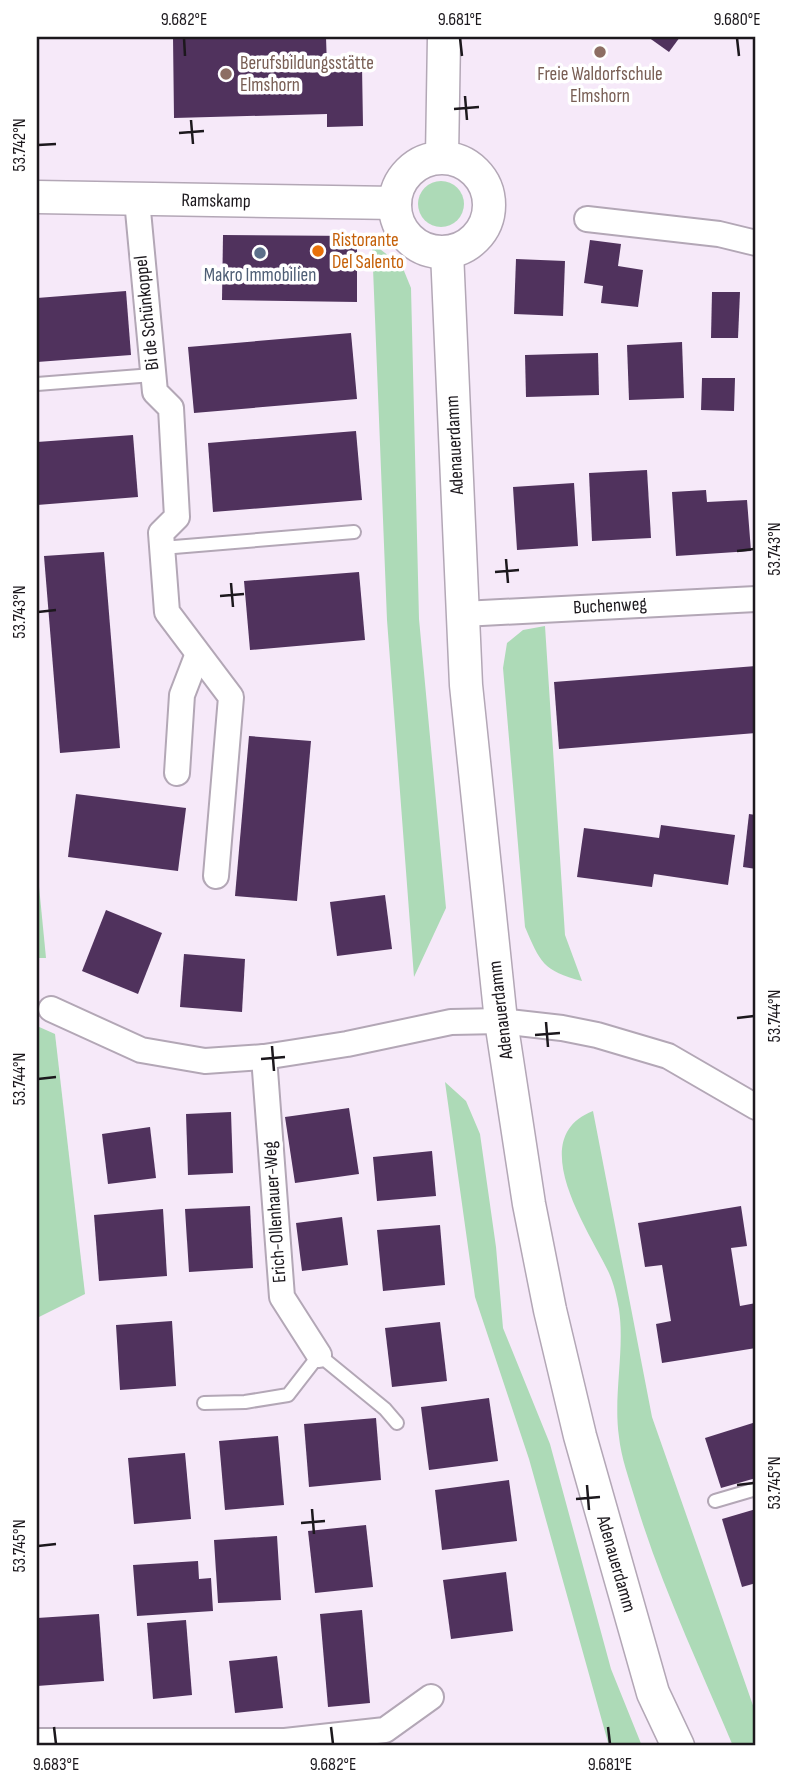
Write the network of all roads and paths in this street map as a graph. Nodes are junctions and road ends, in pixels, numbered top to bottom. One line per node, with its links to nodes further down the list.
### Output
1 (444, 37): 2 (street)
2 (442, 157): 5 (street); 8 (street)
3 (37, 197): 4 (street, Ramskamp)
4 (137, 200): 5 (street, Ramskamp); 9 (street, Bi de Schünkoppel)
5 (395, 203): 8 (street)
6 (587, 219): 7 (street)
7 (756, 243)
8 (447, 252): 14 (street, Adenauerdamm)
9 (153, 375): 10 (lane); 12 (street, Bi de Schünkoppel)
10 (37, 384)
11 (354, 532): 12 (lane)
12 (162, 548): 15 (street, Bi de Schünkoppel)
13 (756, 598): 14 (street, Buchenweg)
14 (463, 614): 19 (street, Adenauerdamm)
15 (197, 656): 16 (street); 17 (street, Bi de Schünkoppel)
16 (177, 773)
17 (216, 876)
18 (51, 1009): 20 (street)
19 (501, 1021): 20 (street); 21 (street); 29 (street, Adenauerdamm)
20 (264, 1057): 22 (street, Erich-Ollenhauer-Weg)
21 (756, 1107)
22 (320, 1355): 23 (lane); 24 (lane)
23 (204, 1403)
24 (397, 1423)
25 (756, 1489): 26 (lane)
26 (715, 1500)
27 (431, 1697): 28 (street)
28 (37, 1741)
29 (678, 1746)

